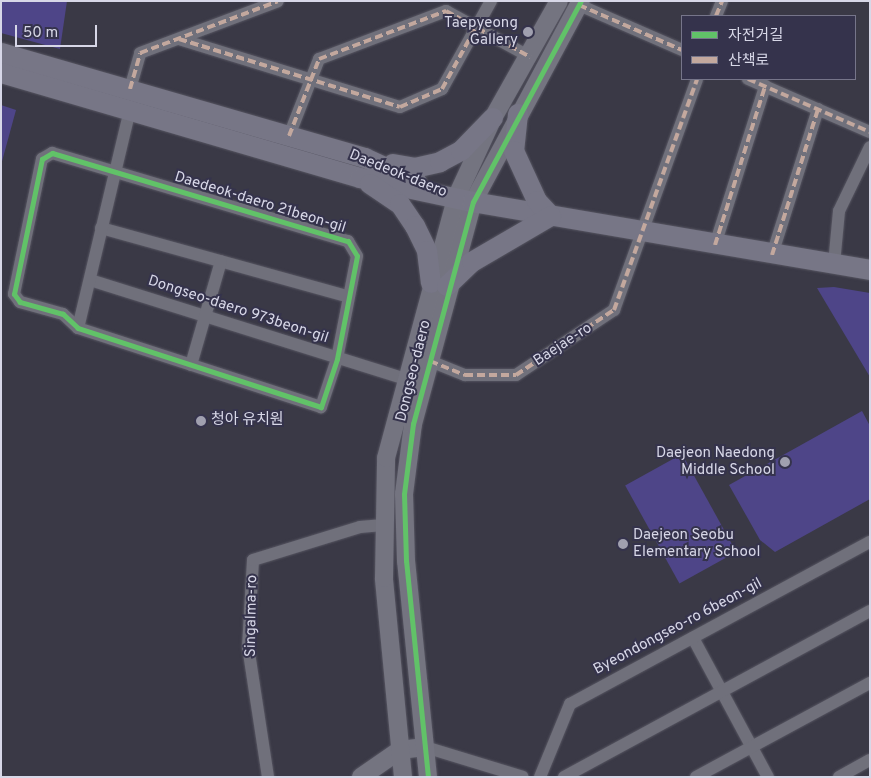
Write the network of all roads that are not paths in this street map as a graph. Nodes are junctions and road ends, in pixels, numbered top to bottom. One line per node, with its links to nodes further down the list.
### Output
1 (278, 1): 8 (street)
2 (491, 1): 7 (street)
3 (559, 1): 11 (street, Dongseo-daero)
4 (722, 1): 6 (street)
5 (580, 3): 9 (street); 20 (street, Dongseo-daero)
6 (716, 15)
7 (476, 27): 11 (street); 13 (street); 13 (street)
8 (179, 39): 13 (street); 17 (street)
9 (681, 50)
10 (1, 53): 17 (main road, Daedeok-daero)
11 (530, 57): 21 (street, Dongseo-daero)
12 (1, 73): 19 (main road, Daedeok-daero)
13 (310, 80): 23 (street)
14 (697, 80): 31 (street, Baejae-ro)
15 (750, 80): 16 (street)
16 (765, 86): 18 (street); 32 (street)
17 (130, 89): 23 (main road, Daedeok-daero)
18 (818, 109): 22 (street); 33 (street)
19 (130, 110): 26 (street); 27 (main road, Daedeok-daero)
20 (518, 114): 28 (street, Dongseo-daero); 29 (main road)
21 (493, 118): 25 (main road); 28 (street, Dongseo-daero)
22 (870, 132)
23 (290, 136): 25 (main road, Daedeok-daero)
24 (870, 147): 35 (street)
25 (365, 158): 28 (main road, Daedeok-daero)
26 (112, 173): 30 (street); 39 (street, Daedeok-daero 21beon-gil); 41 (street, Daedeok-daero 21beon-gil)
27 (360, 178): 28 (main road, Daedeok-daero); 38 (main road)
28 (464, 200): 29 (main road); 38 (street, Dongseo-daero)
29 (551, 216): 31 (main road); 38 (main road)
30 (101, 228): 34 (street); 37 (street)
31 (640, 232): 32 (main road); 43 (street, Baejae-ro)
32 (715, 245): 33 (main road)
33 (772, 255): 35 (main road)
34 (221, 261): 39 (street); 40 (street)
35 (834, 264): 36 (main road)
36 (870, 270)
37 (90, 280): 40 (street, Dongseo-daero 973beon-gil); 41 (street)
38 (439, 285): 43 (street, Dongseo-daero); 45 (street, Dongseo-daero)
39 (348, 296): 42 (street, Daedeok-daero 21beon-gil)
40 (205, 314): 42 (street, Dongseo-daero 973beon-gil); 44 (street)
41 (78, 328): 44 (street, Daedeok-daero 21beon-gil)
42 (337, 359): 44 (street, Daedeok-daero 21beon-gil); 45 (street, Dongseo-daero 973beon-gil)
43 (430, 361): 53 (street, Dongseo-daero)
44 (190, 365)
45 (405, 379): 46 (street, Dongseo-daero)
46 (383, 525): 54 (street, Dongseo-daero); 56 (street, Singalma-ro)
47 (870, 542): 49 (street, Byeondongseo-ro 6beon-gil)
48 (870, 611): 51 (street)
49 (693, 638): 51 (street); 61 (street, Byeondongseo-ro 6beon-gil)
50 (870, 683): 52 (street)
51 (722, 691): 52 (street); 62 (street)
52 (752, 746): 63 (street); 64 (street)
53 (426, 747): 54 (street); 59 (street, Dongseo-daero); 60 (street)
54 (400, 750): 57 (street); 58 (street, Dongseo-daero)
55 (870, 760): 65 (street)
56 (268, 777)
57 (362, 777)
58 (403, 777)
59 (428, 777)
60 (523, 777)
61 (540, 777)
62 (564, 777)
63 (696, 777)
64 (768, 777)
65 (839, 777)

